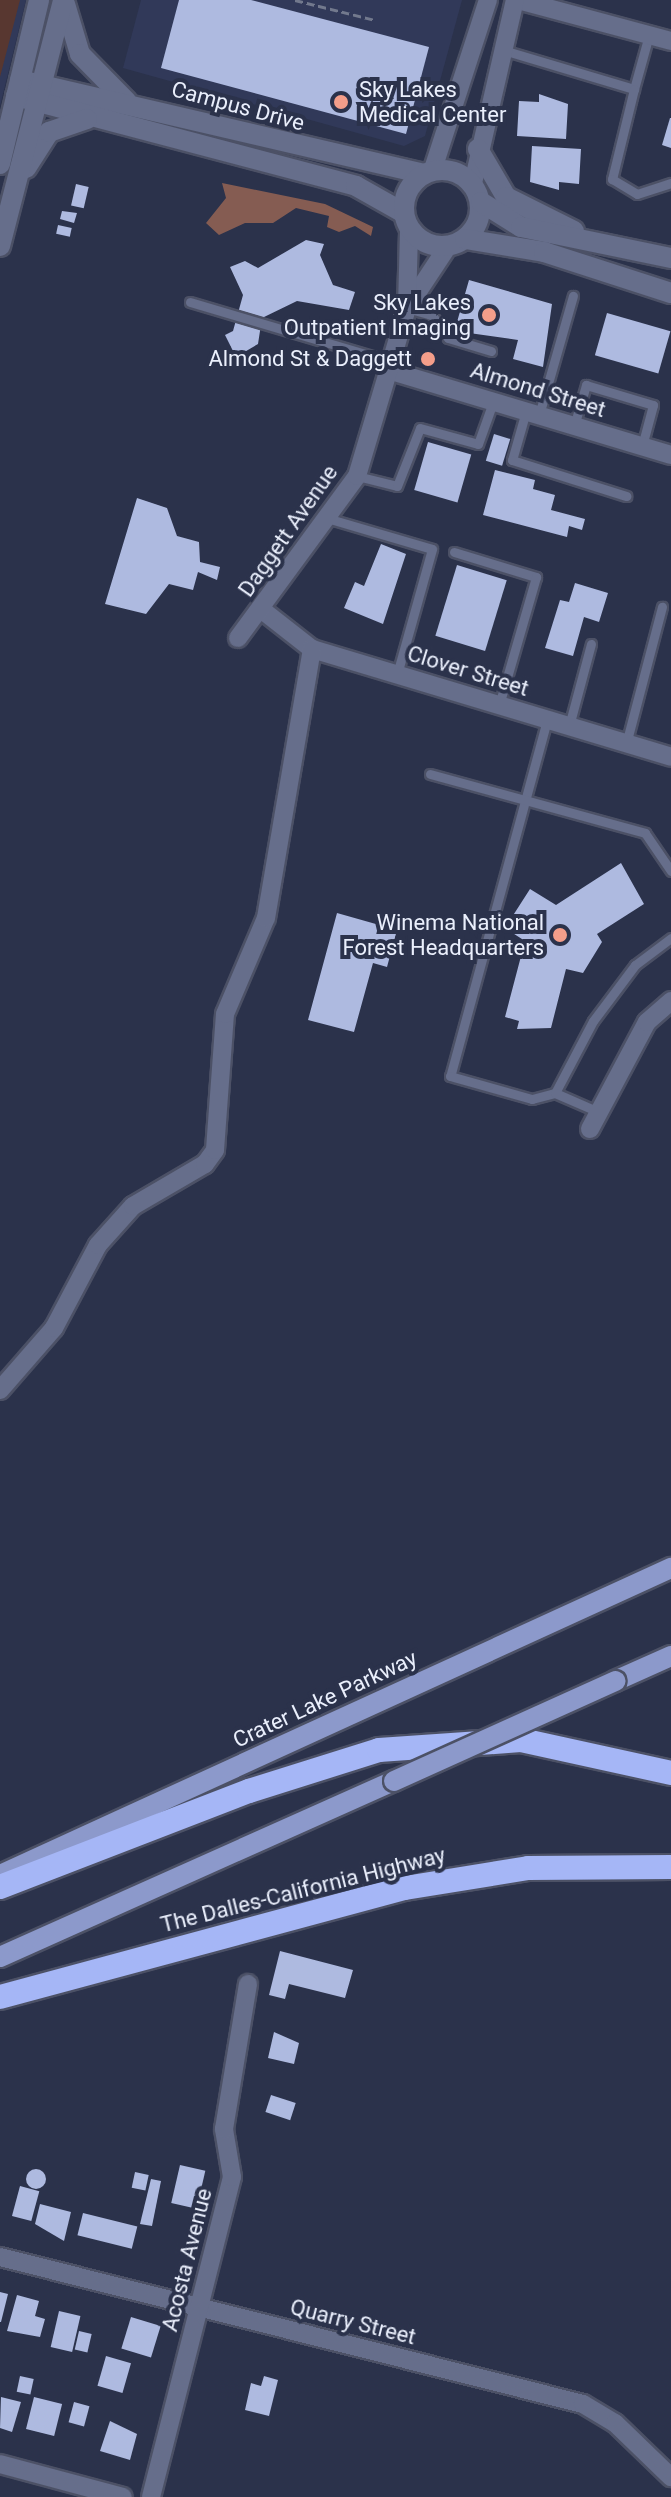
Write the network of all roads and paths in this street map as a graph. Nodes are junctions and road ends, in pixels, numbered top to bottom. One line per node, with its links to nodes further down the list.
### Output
1 (39, 0): 11 (street)
2 (63, 0): 10 (street); 13 (street)
3 (295, 0): 6 (path)
4 (488, 0): 19 (street)
5 (516, 0): 7 (street); 9 (street)
6 (375, 20)
7 (649, 35): 8 (street); 12 (lane)
8 (671, 41)
9 (500, 49): 12 (lane); 17 (street)
10 (42, 82): 11 (street, Campus Drive); 13 (street, Campus Drive); 14 (street)
11 (18, 88): 14 (street); 16 (street)
12 (634, 89): 20 (lane)
13 (127, 102): 19 (street, Campus Drive)
14 (36, 103): 15 (street); 21 (street)
15 (91, 119): 21 (street); 23 (street)
16 (4, 132): 18 (street)
17 (478, 149): 22 (street); 24 (street)
18 (0, 164)
19 (428, 172): 22 (street); 23 (street)
20 (671, 183)
21 (15, 190): 26 (street)
22 (477, 192): 24 (street); 25 (street)
23 (407, 221): 25 (street); 31 (street, Daggett Avenue)
24 (581, 235): 27 (street)
25 (456, 242): 28 (street); 31 (street, Daggett Avenue)
26 (0, 246)
27 (671, 258)
28 (671, 293)
29 (573, 296): 35 (lane)
30 (190, 302): 33 (lane)
31 (407, 308): 32 (lane); 33 (street, Daggett Avenue)
32 (491, 351)
33 (392, 366): 34 (street, Almond Street); 39 (street, Daggett Avenue)
34 (494, 402): 35 (street, Almond Street); 39 (lane)
35 (532, 413): 36 (street, Almond Street); 40 (lane)
36 (574, 426): 37 (street, Almond Street); 37 (lane)
37 (642, 446): 38 (street, Almond Street)
38 (671, 455)
39 (357, 476): 41 (street, Daggett Avenue)
40 (626, 496)
41 (330, 519): 44 (street, Daggett Avenue); 48 (lane)
42 (454, 552): 49 (lane)
43 (662, 607): 52 (lane)
44 (262, 610): 45 (street, Daggett Avenue); 47 (street, Clover Street)
45 (238, 638)
46 (591, 644): 51 (lane)
47 (312, 649): 48 (street, Clover Street); 62 (street)
48 (397, 674): 49 (street, Clover Street)
49 (499, 705): 50 (street, Clover Street)
50 (547, 720): 51 (street, Clover Street); 55 (lane)
51 (569, 726): 52 (street, Clover Street)
52 (626, 744): 53 (street, Clover Street)
53 (671, 757)
54 (430, 774): 55 (lane)
55 (528, 799): 56 (lane); 59 (lane)
56 (671, 871)
57 (671, 938): 59 (lane)
58 (671, 1001): 60 (street)
59 (555, 1093): 60 (lane)
60 (599, 1112): 61 (street)
61 (590, 1129)
62 (0, 1390)
63 (671, 1568): 67 (main road, Crater Lake Parkway)
64 (671, 1656): 69 (main road, bridge)
65 (671, 1773): 68 (highway)
66 (671, 1867): 71 (highway, The Dalles-California Highway)
67 (0, 1875)
68 (0, 1887)
69 (0, 1957)
70 (248, 1984): 73 (street, Acosta Avenue)
71 (0, 1997)
72 (0, 2257): 73 (street, Quarry Street)
73 (200, 2308): 75 (street, Quarry Street); 77 (street, Acosta Avenue)
74 (0, 2464): 76 (street)
75 (671, 2477)
76 (123, 2497)
77 (151, 2497)

